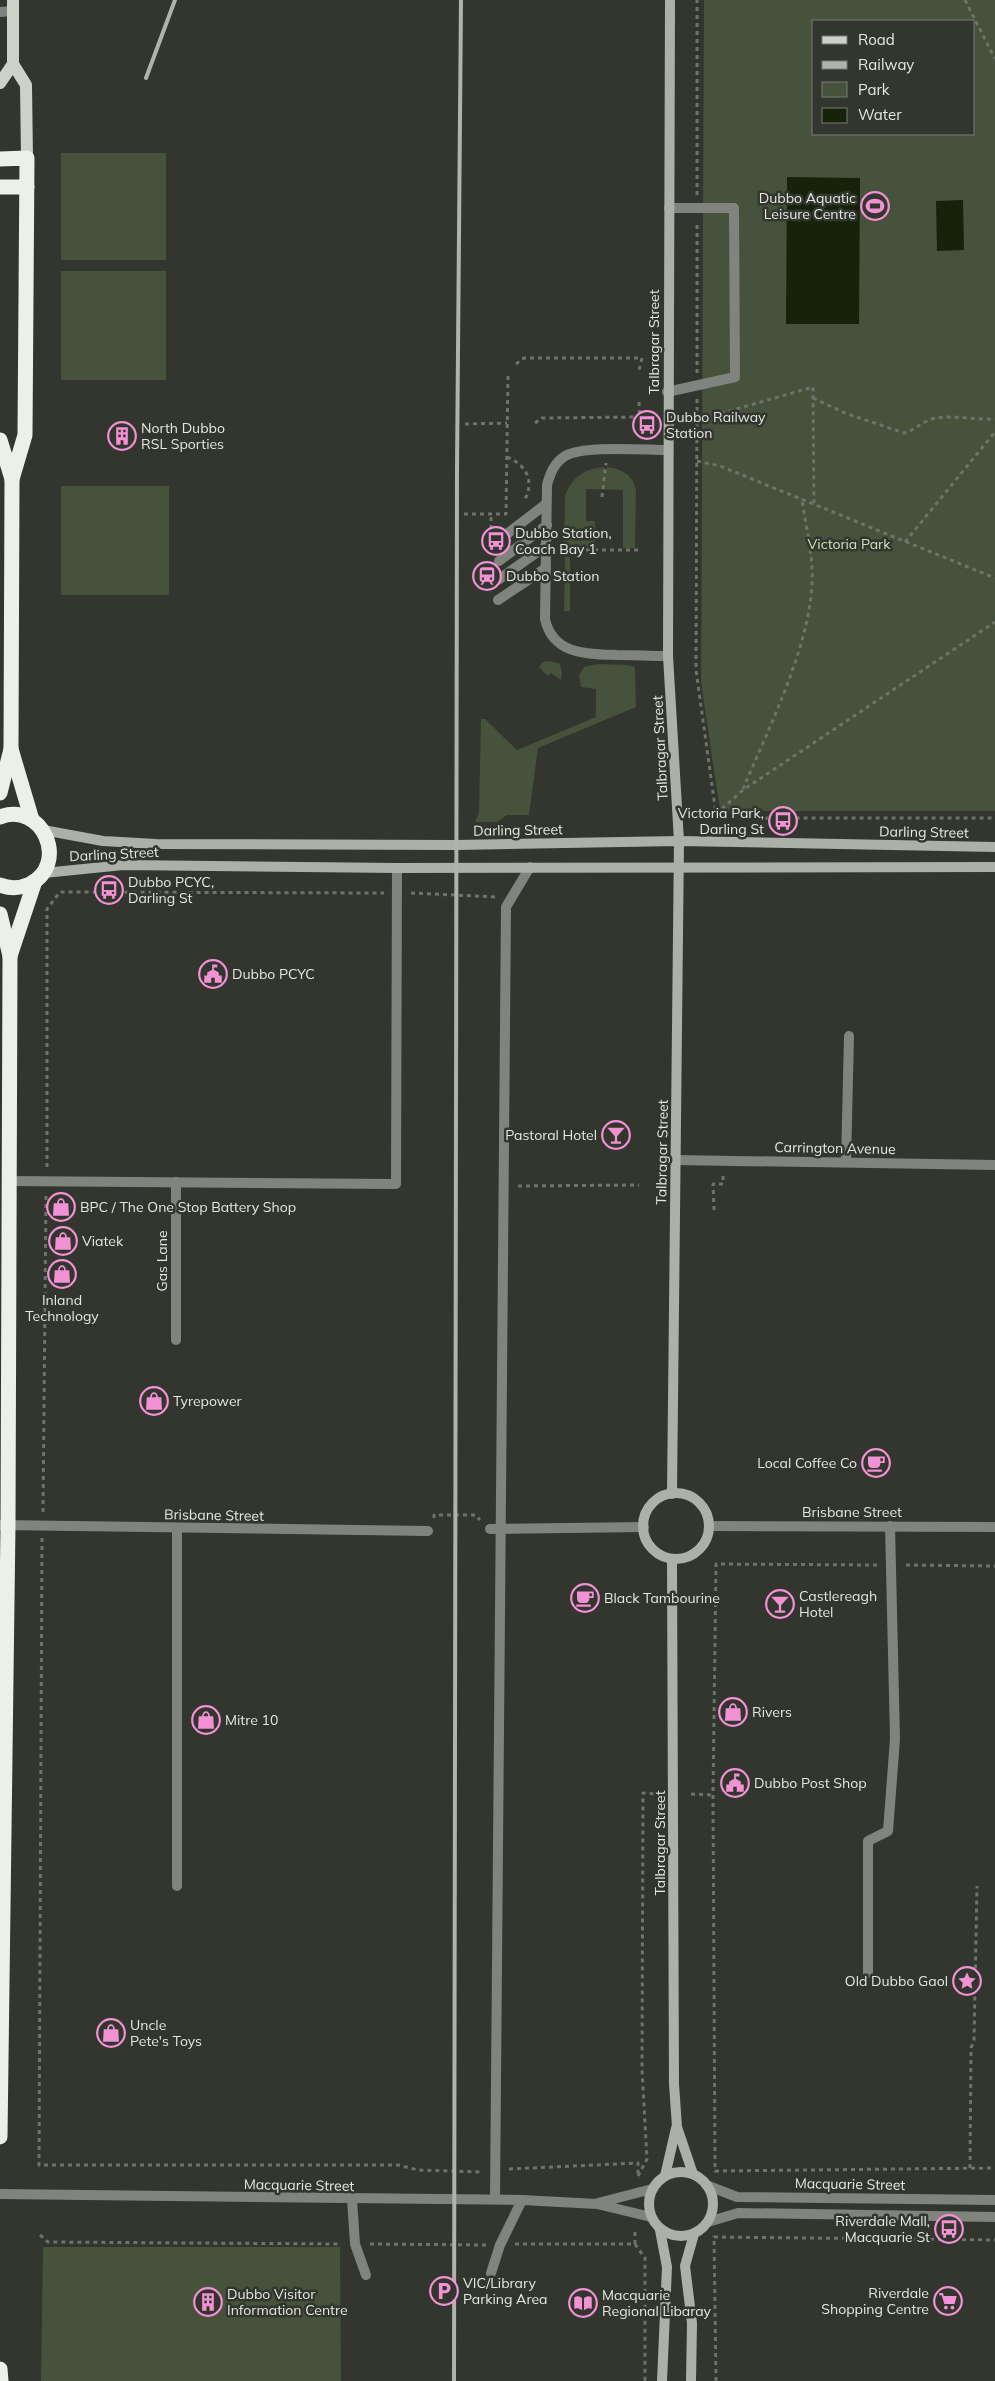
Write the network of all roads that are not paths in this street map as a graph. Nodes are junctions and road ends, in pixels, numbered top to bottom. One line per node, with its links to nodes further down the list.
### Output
1 (670, 0): 9 (street, Talbragar Street)
2 (9, 8): 3 (main road)
3 (12, 64): 4 (main road); 5 (main road)
4 (0, 83)
5 (27, 158): 6 (highway); 8 (highway)
6 (0, 159)
7 (0, 187): 8 (highway)
8 (27, 188): 13 (highway)
9 (669, 208): 10 (street, Talbragar Street); 10 (street)
10 (667, 392): 12 (street, Talbragar Street)
11 (0, 440): 13 (highway)
12 (668, 450): 14 (street); 22 (street, Talbragar Street)
13 (12, 479): 23 (highway)
14 (546, 504): 15 (street); 16 (street)
15 (546, 525): 17 (street); 18 (street)
16 (499, 540)
17 (546, 546): 19 (street); 20 (street)
18 (499, 561)
19 (546, 568): 21 (street); 22 (street)
20 (498, 580)
21 (498, 600)
22 (668, 656): 28 (street, Talbragar Street)
23 (11, 749): 24 (highway); 26 (highway)
24 (0, 793)
25 (0, 817): 26 (highway)
26 (32, 820): 27 (highway)
27 (44, 830): 28 (street, Darling Street); 34 (highway)
28 (679, 841): 29 (street, Darling Street); 31 (street, Talbragar Street)
29 (995, 847)
30 (530, 867): 31 (street, Darling Street); 33 (street, Darling Street); 54 (street)
31 (678, 867): 32 (street, Darling Street); 39 (street, Talbragar Street)
32 (995, 867)
33 (397, 868): 34 (street, Darling Street); 44 (street)
34 (40, 877): 35 (highway); 37 (highway)
35 (0, 885)
36 (0, 914): 37 (highway)
37 (10, 956): 41 (highway)
38 (848, 1036): 40 (street)
39 (675, 1160): 40 (street, Carrington Avenue); 46 (street, Talbragar Street)
40 (846, 1162): 42 (street, Carrington Avenue)
41 (5, 1165): 43 (highway)
42 (995, 1165)
43 (9, 1182): 44 (street); 47 (highway)
44 (176, 1182): 45 (street, Gas Lane)
45 (176, 1340)
46 (672, 1494): 48 (street); 50 (street)
47 (4, 1525): 52 (street, Brisbane Street); 60 (highway)
48 (709, 1526): 49 (street, Brisbane Street); 56 (street)
49 (890, 1526): 51 (street, Brisbane Street); 58 (street)
50 (644, 1527): 54 (street); 56 (street)
51 (995, 1527)
52 (177, 1529): 55 (street, Brisbane Street); 57 (street)
53 (490, 1529): 54 (street)
54 (501, 1529): 67 (street)
55 (428, 1532)
56 (672, 1559): 59 (street, Talbragar Street)
57 (177, 1886)
58 (868, 1973)
59 (677, 2127): 61 (street, Talbragar Street); 62 (street, Talbragar Street)
60 (0, 2137)
61 (693, 2174): 62 (street); 63 (street)
62 (665, 2176): 64 (street)
63 (706, 2185): 69 (street, Macquarie Street); 73 (street)
64 (652, 2189): 70 (street, Macquarie Street); 71 (street)
65 (0, 2194): 66 (street, Macquarie Street)
66 (352, 2199): 67 (street, Macquarie Street); 77 (street)
67 (495, 2199): 68 (street, Macquarie Street)
68 (522, 2200): 70 (street, Macquarie Street); 76 (street)
69 (995, 2200)
70 (598, 2204): 71 (street, Macquarie Street)
71 (651, 2217): 74 (street)
72 (995, 2217): 73 (street)
73 (708, 2222): 75 (street)
74 (660, 2230): 75 (street); 82 (street)
75 (694, 2234): 83 (street)
76 (491, 2273)
77 (366, 2275)
78 (0, 2360): 81 (street)
79 (0, 2369): 80 (highway)
80 (1, 2381)
81 (4, 2381)
82 (662, 2381)
83 (691, 2381)

